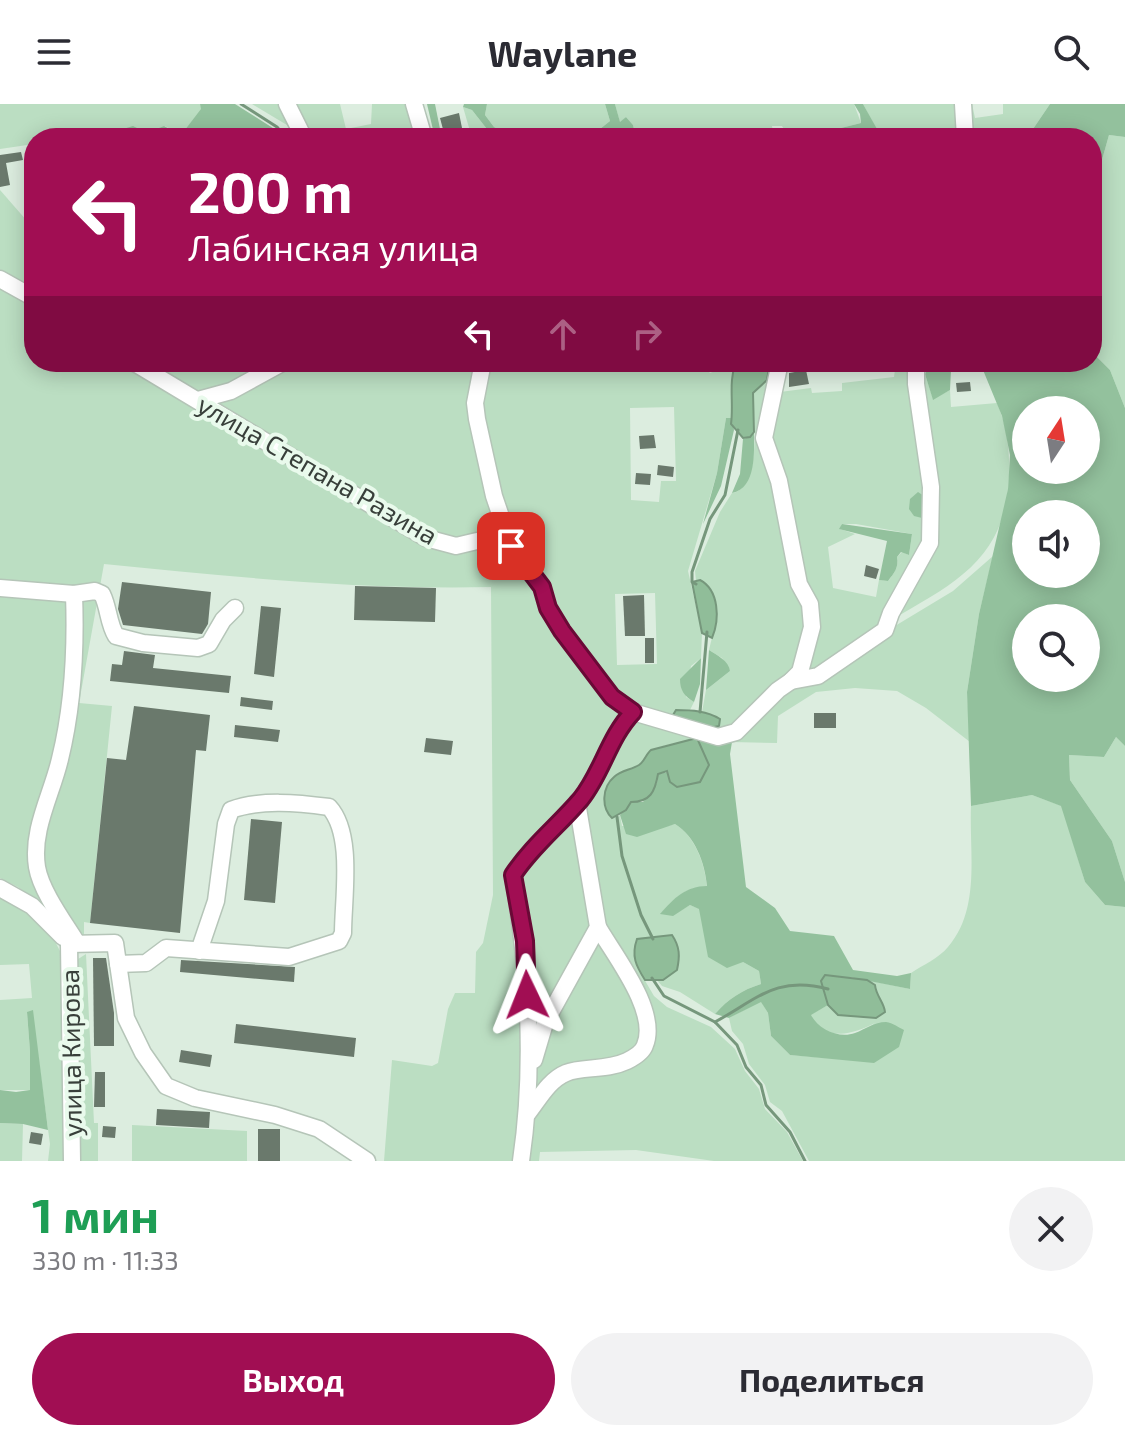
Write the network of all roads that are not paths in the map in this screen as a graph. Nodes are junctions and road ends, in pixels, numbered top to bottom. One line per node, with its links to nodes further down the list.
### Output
1 (287, 104): 4 (street)
2 (414, 104): 5 (street)
3 (963, 104): 6 (street)
4 (299, 128)
5 (421, 128)
6 (965, 128)
7 (0, 279): 8 (street)
8 (24, 292)
9 (150, 372): 14 (street, улица Степана Разина)
10 (266, 372): 14 (street)
11 (481, 372): 15 (street)
12 (778, 372): 19 (street)
13 (916, 372): 19 (street)
14 (198, 400): 15 (street, улица Степана Разина)
15 (511, 546): 20 (street)
16 (0, 588): 17 (street)
17 (74, 594): 18 (street); 24 (street)
18 (235, 608)
19 (791, 681): 20 (street)
20 (633, 712): 21 (street)
21 (577, 802): 23 (street); 27 (street)
22 (0, 888): 24 (street)
23 (598, 927): 27 (street); 28 (street)
24 (73, 944): 26 (street); 29 (street, улица Кирова)
25 (199, 951): 25 (street); 26 (street)
26 (118, 964): 30 (street)
27 (530, 1076): 28 (street)
28 (527, 1114): 31 (street)
29 (72, 1161)
30 (367, 1161)
31 (521, 1161)

